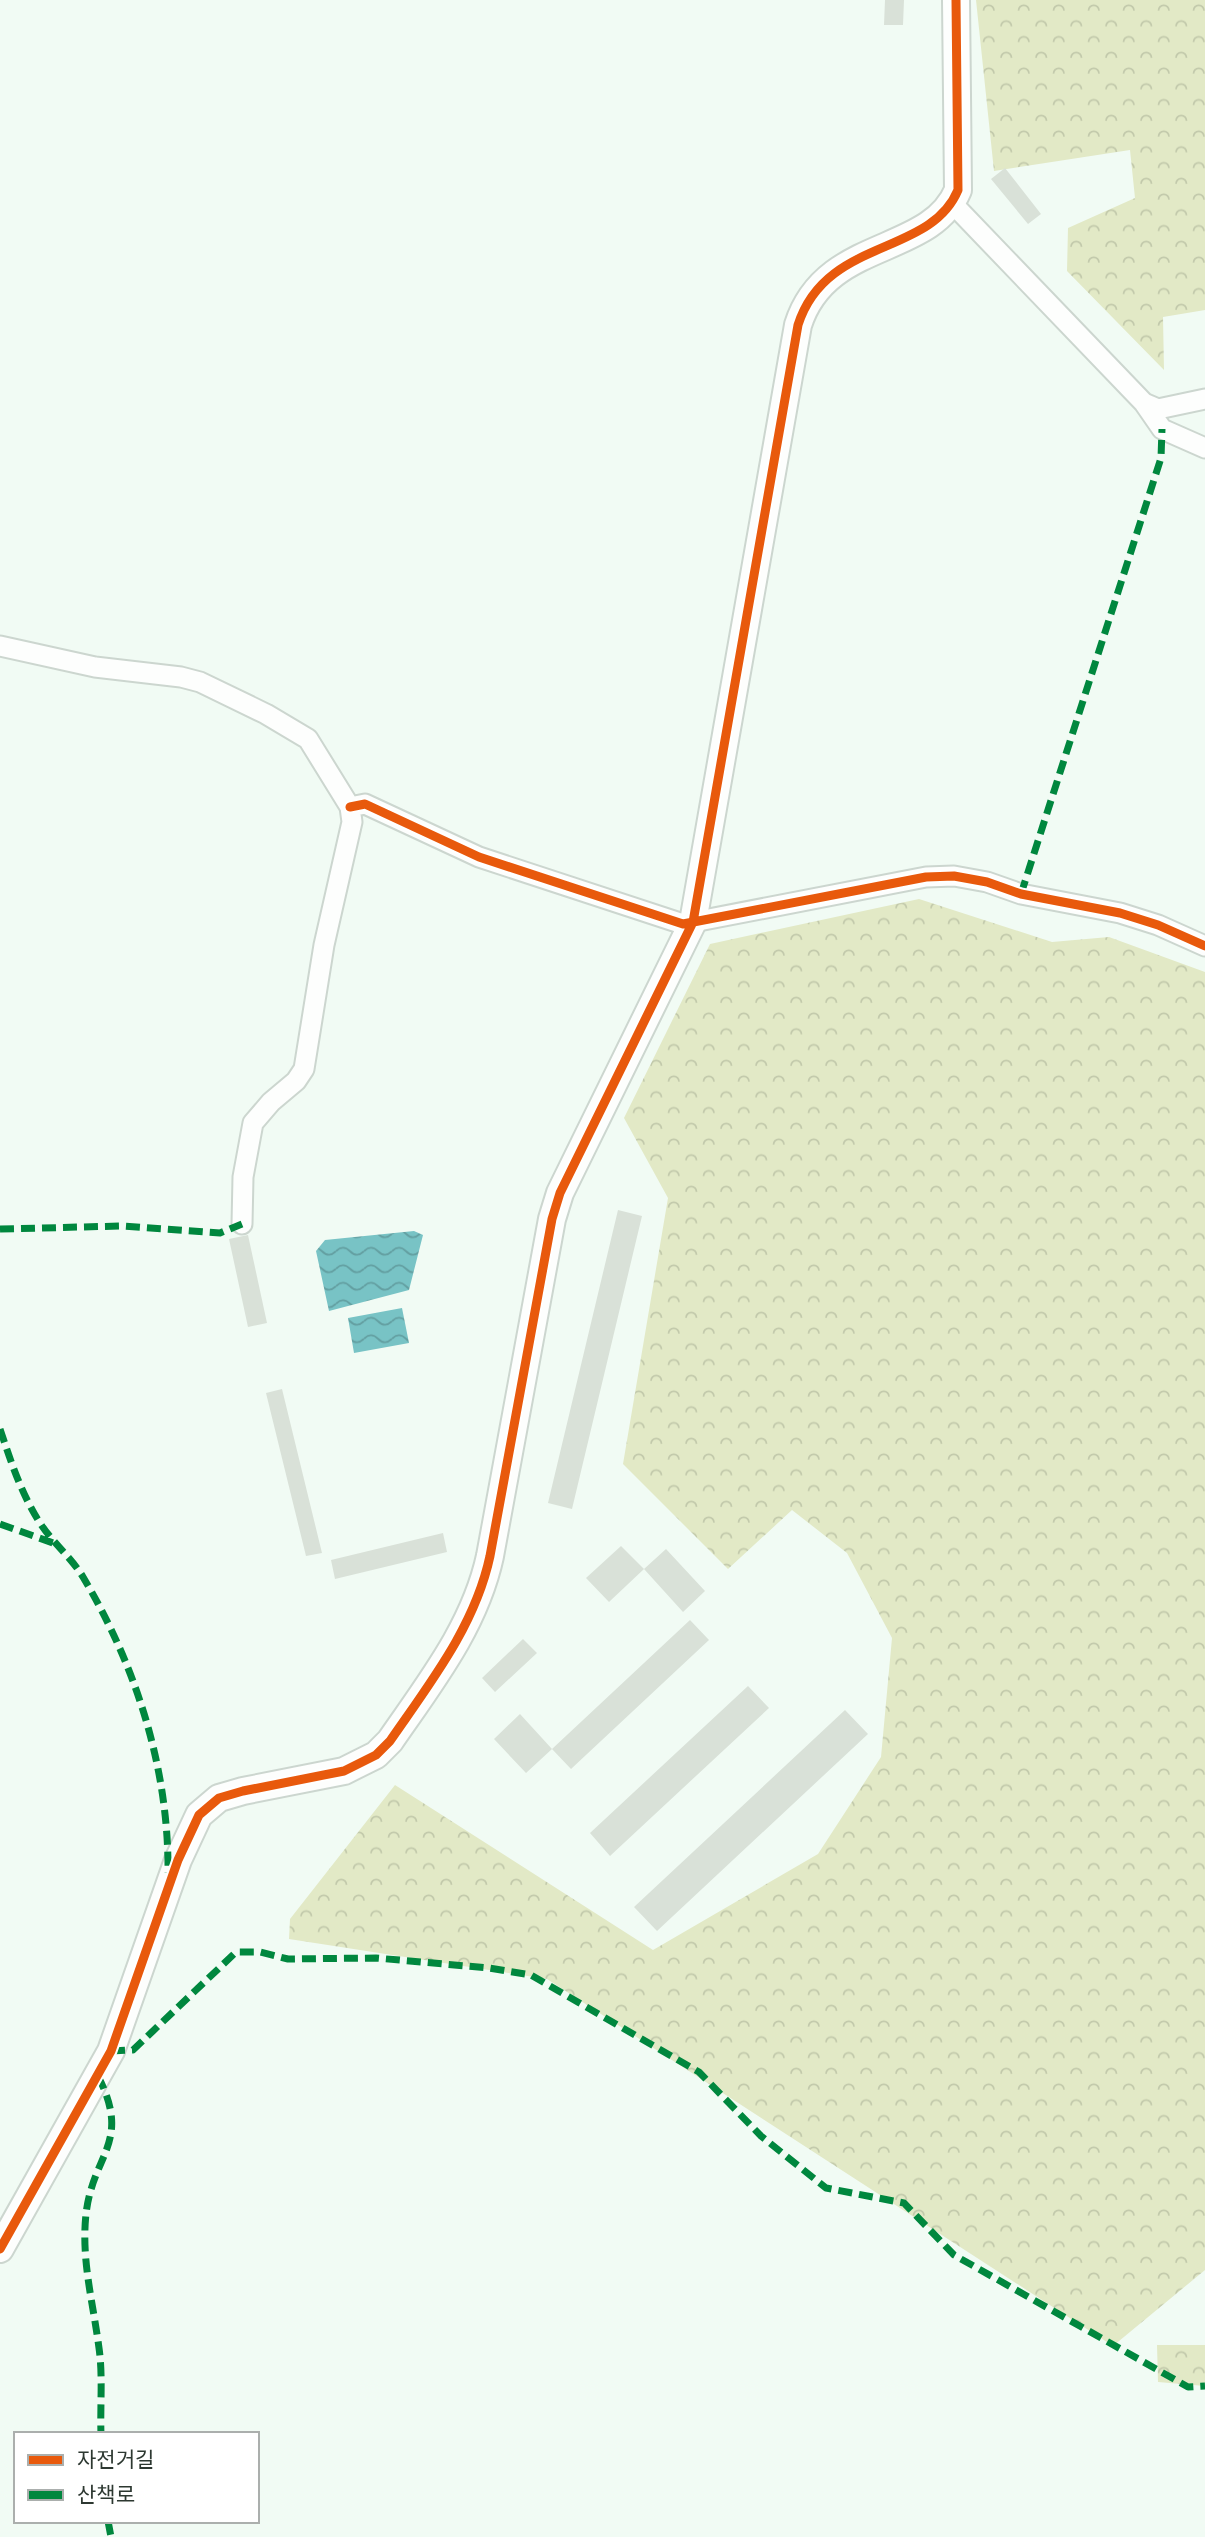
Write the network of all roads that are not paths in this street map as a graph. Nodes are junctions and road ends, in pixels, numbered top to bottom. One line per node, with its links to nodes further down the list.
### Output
1 (956, 0): 2 (street)
2 (952, 204): 4 (street); 8 (street)
3 (1205, 399): 4 (street)
4 (1144, 403): 5 (street)
5 (1205, 448)
6 (0, 646): 7 (street)
7 (350, 807): 8 (street); 10 (street)
8 (693, 922): 9 (street); 11 (street)
9 (1205, 946)
10 (242, 1224)
11 (0, 2249)

